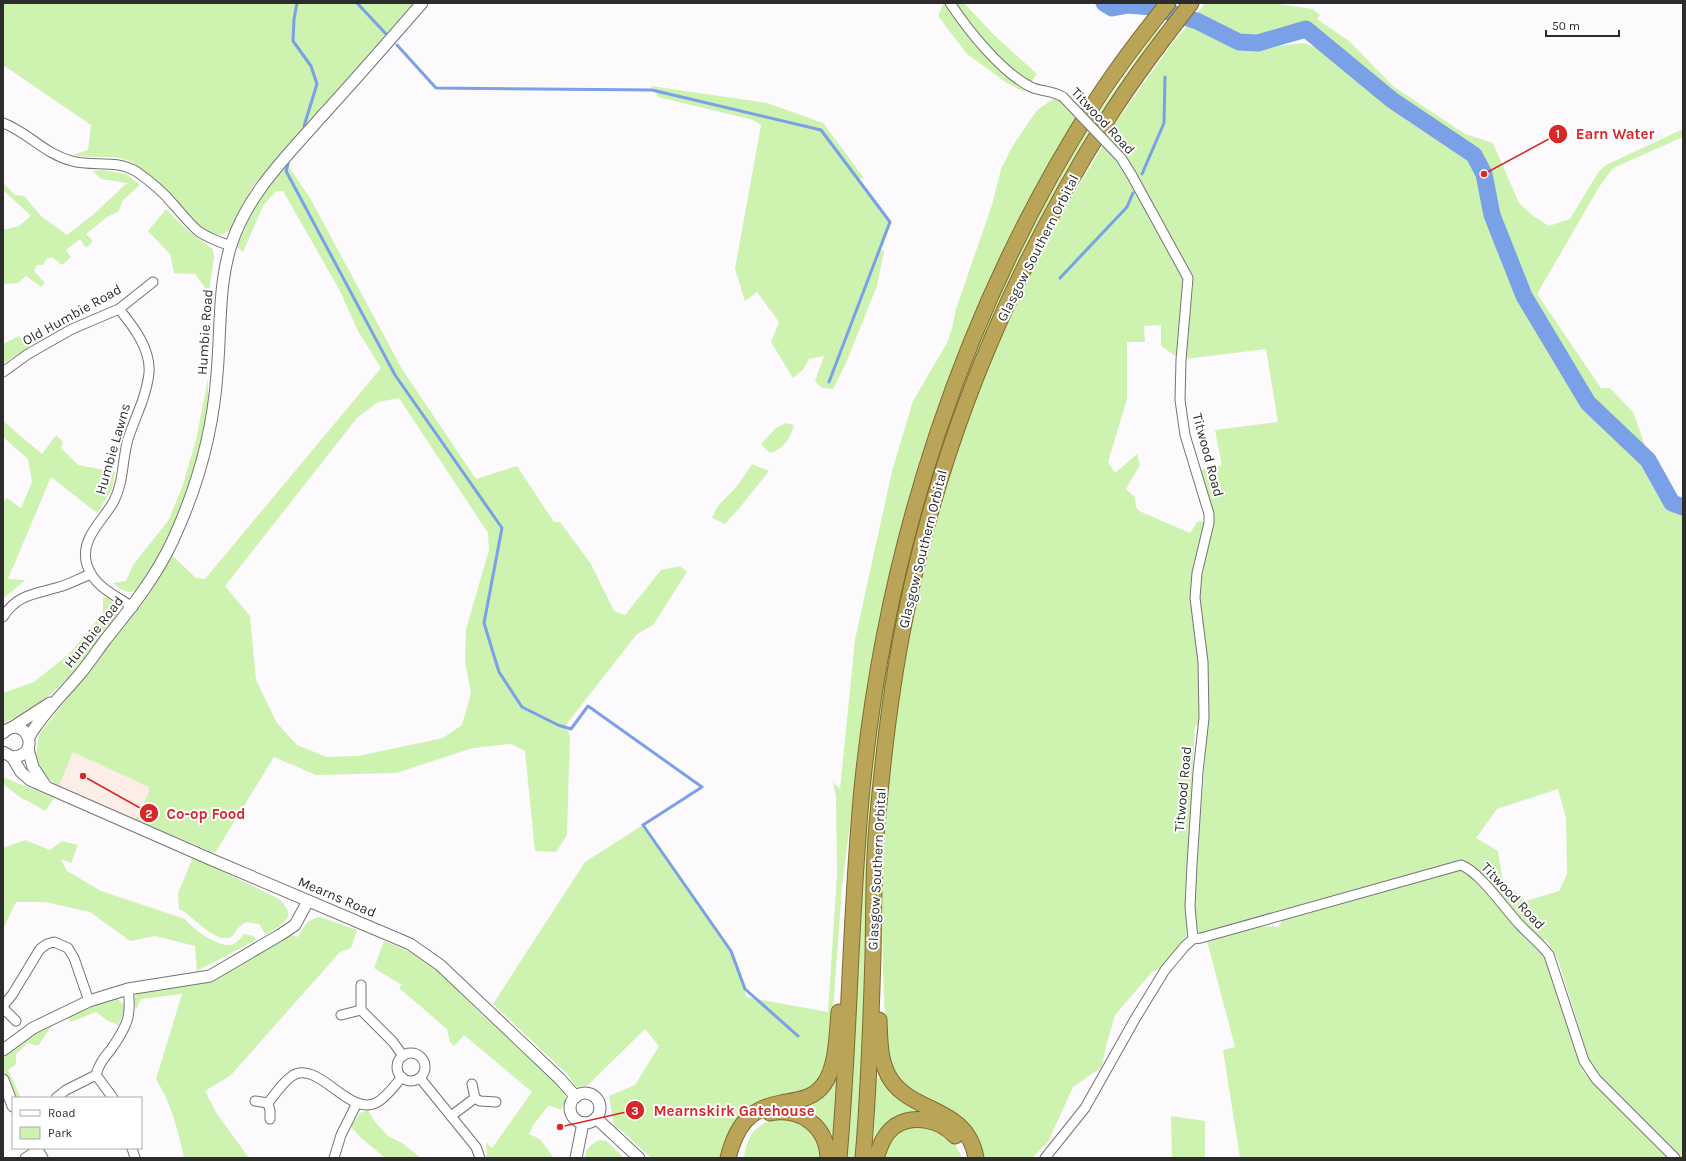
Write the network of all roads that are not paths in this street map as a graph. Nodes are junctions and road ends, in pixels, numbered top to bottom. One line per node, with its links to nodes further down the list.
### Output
1 (422, 3): 6 (street, Humbie Road)
2 (950, 3): 21 (street, Titwood Road, bridge)
3 (1168, 3): 18 (highway, Glasgow Southern Orbital)
4 (1191, 3): 20 (highway, Glasgow Southern Orbital)
5 (3, 123): 6 (street)
6 (231, 246): 11 (street, Humbie Road)
7 (153, 282): 8 (street, Old Humbie Road)
8 (119, 309): 9 (street, Old Humbie Road); 10 (street, Humbie Lawns)
9 (3, 372)
10 (91, 574): 11 (street, Humbie Lawns); 12 (street)
11 (133, 607): 13 (street, Humbie Road)
12 (3, 616)
13 (66, 690): 14 (street, Humbie Road); 15 (street, Humbie Road)
14 (6, 731): 15 (street)
15 (28, 743): 16 (street); 17 (street)
16 (8, 755): 17 (street, Mearns Road)
17 (45, 786): 19 (street, Mearns Road)
18 (854, 882): 55 (highway); 58 (highway, Glasgow Southern Orbital)
19 (308, 901): 23 (street); 38 (street, Mearns Road)
20 (873, 917): 59 (highway, Glasgow Southern Orbital); 62 (highway)
21 (1193, 939): 63 (street); 64 (street, Titwood Road)
22 (361, 984): 26 (street)
23 (128, 989): 24 (street); 31 (street)
24 (89, 1001): 25 (street); 29 (street)
25 (3, 1007): 28 (street)
26 (361, 1010): 27 (street); 30 (street)
27 (341, 1014)
28 (16, 1021)
29 (3, 1050)
30 (403, 1056): 32 (street); 33 (street)
31 (96, 1075): 36 (street); 37 (street)
32 (402, 1077): 33 (street); 44 (street)
33 (420, 1078): 45 (street)
34 (3, 1080): 42 (street)
35 (472, 1084): 39 (street)
36 (57, 1097)
37 (112, 1097)
38 (576, 1097): 46 (street); 48 (street)
39 (475, 1098): 41 (street); 45 (street)
40 (255, 1102): 43 (street)
41 (496, 1102)
42 (12, 1103)
43 (268, 1103): 44 (street); 47 (street)
44 (357, 1103): 51 (street)
45 (451, 1116): 52 (street)
46 (596, 1118): 48 (street); 54 (street)
47 (270, 1119)
48 (583, 1123): 53 (street)
49 (38, 1152): 50 (street)
50 (25, 1158)
51 (334, 1158)
52 (480, 1158)
53 (576, 1158)
54 (639, 1158)
55 (728, 1158)
56 (737, 1158): 57 (highway)
57 (828, 1158)
58 (840, 1158)
59 (863, 1158)
60 (876, 1158): 61 (highway)
61 (966, 1158)
62 (976, 1158)
63 (1045, 1158)
64 (1675, 1158)

